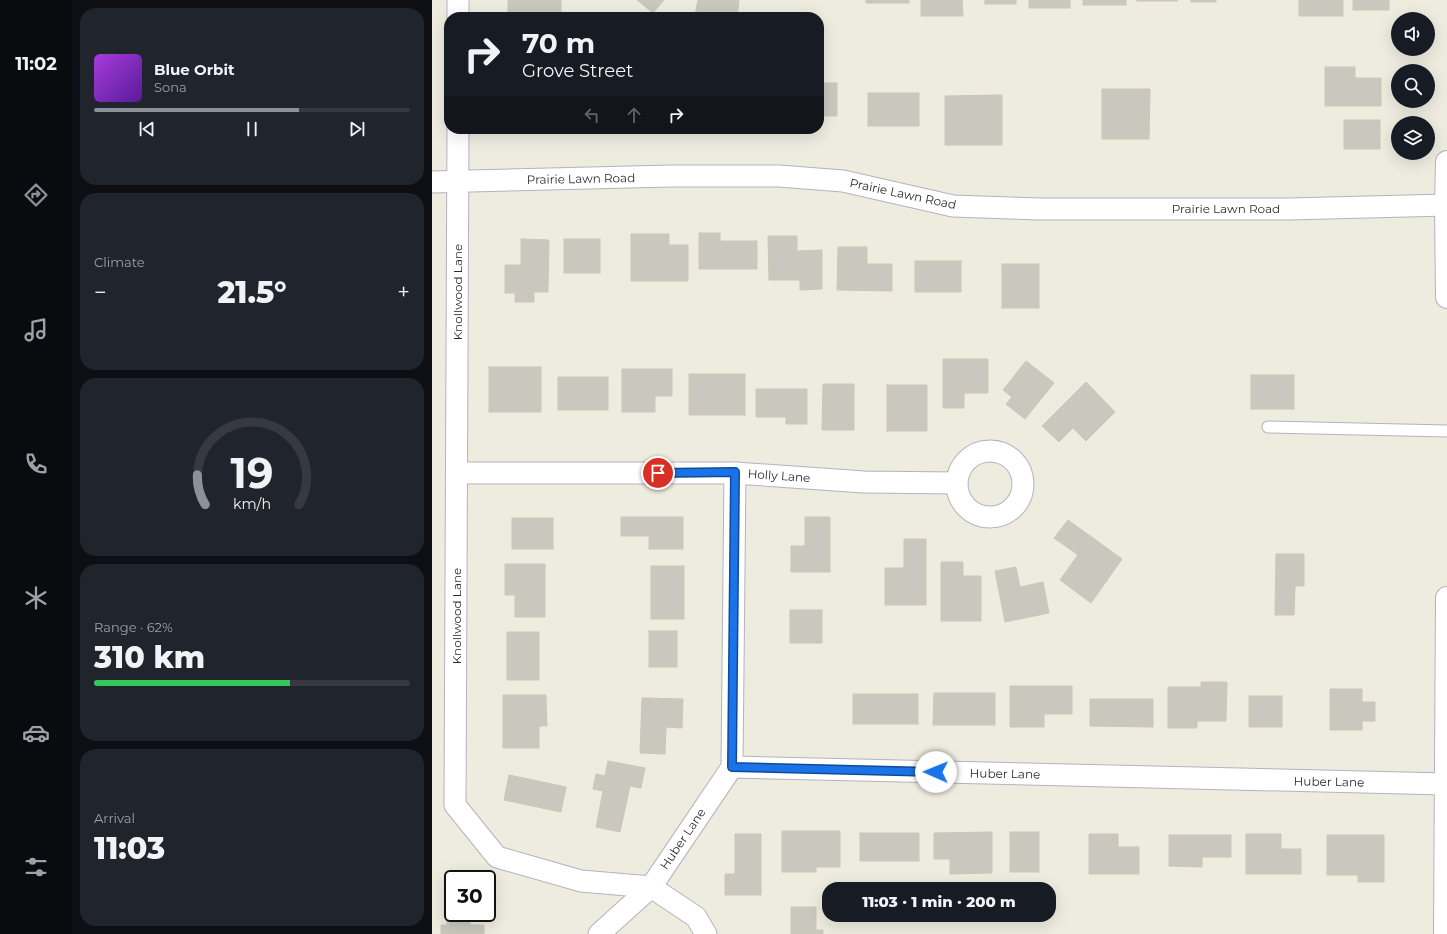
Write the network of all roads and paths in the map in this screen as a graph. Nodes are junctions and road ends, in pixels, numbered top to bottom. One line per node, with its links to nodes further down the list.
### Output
1 (458, 0): 2 (street)
2 (458, 12)
3 (458, 134): 6 (street, Knollwood Lane)
4 (1447, 162): 7 (main road)
5 (432, 182): 6 (street, Prairie Lawn Road)
6 (458, 182): 7 (street, Prairie Lawn Road); 12 (street, Knollwood Lane)
7 (1446, 205): 8 (main road)
8 (1447, 297)
9 (1268, 427): 10 (lane)
10 (1447, 431)
11 (735, 472): 12 (street, Holly Lane); 13 (street, Holly Lane); 15 (street)
12 (458, 473): 18 (street, Knollwood Lane)
13 (957, 483)
14 (1447, 598): 16 (main road)
15 (732, 767): 16 (street, Huber Lane); 18 (street, Huber Lane)
16 (1445, 784): 17 (main road)
17 (1446, 880): 21 (main road)
18 (651, 887): 19 (street, Huber Lane); 20 (street, Knollwood Lane)
19 (599, 934)
20 (706, 934)
21 (1445, 934)

